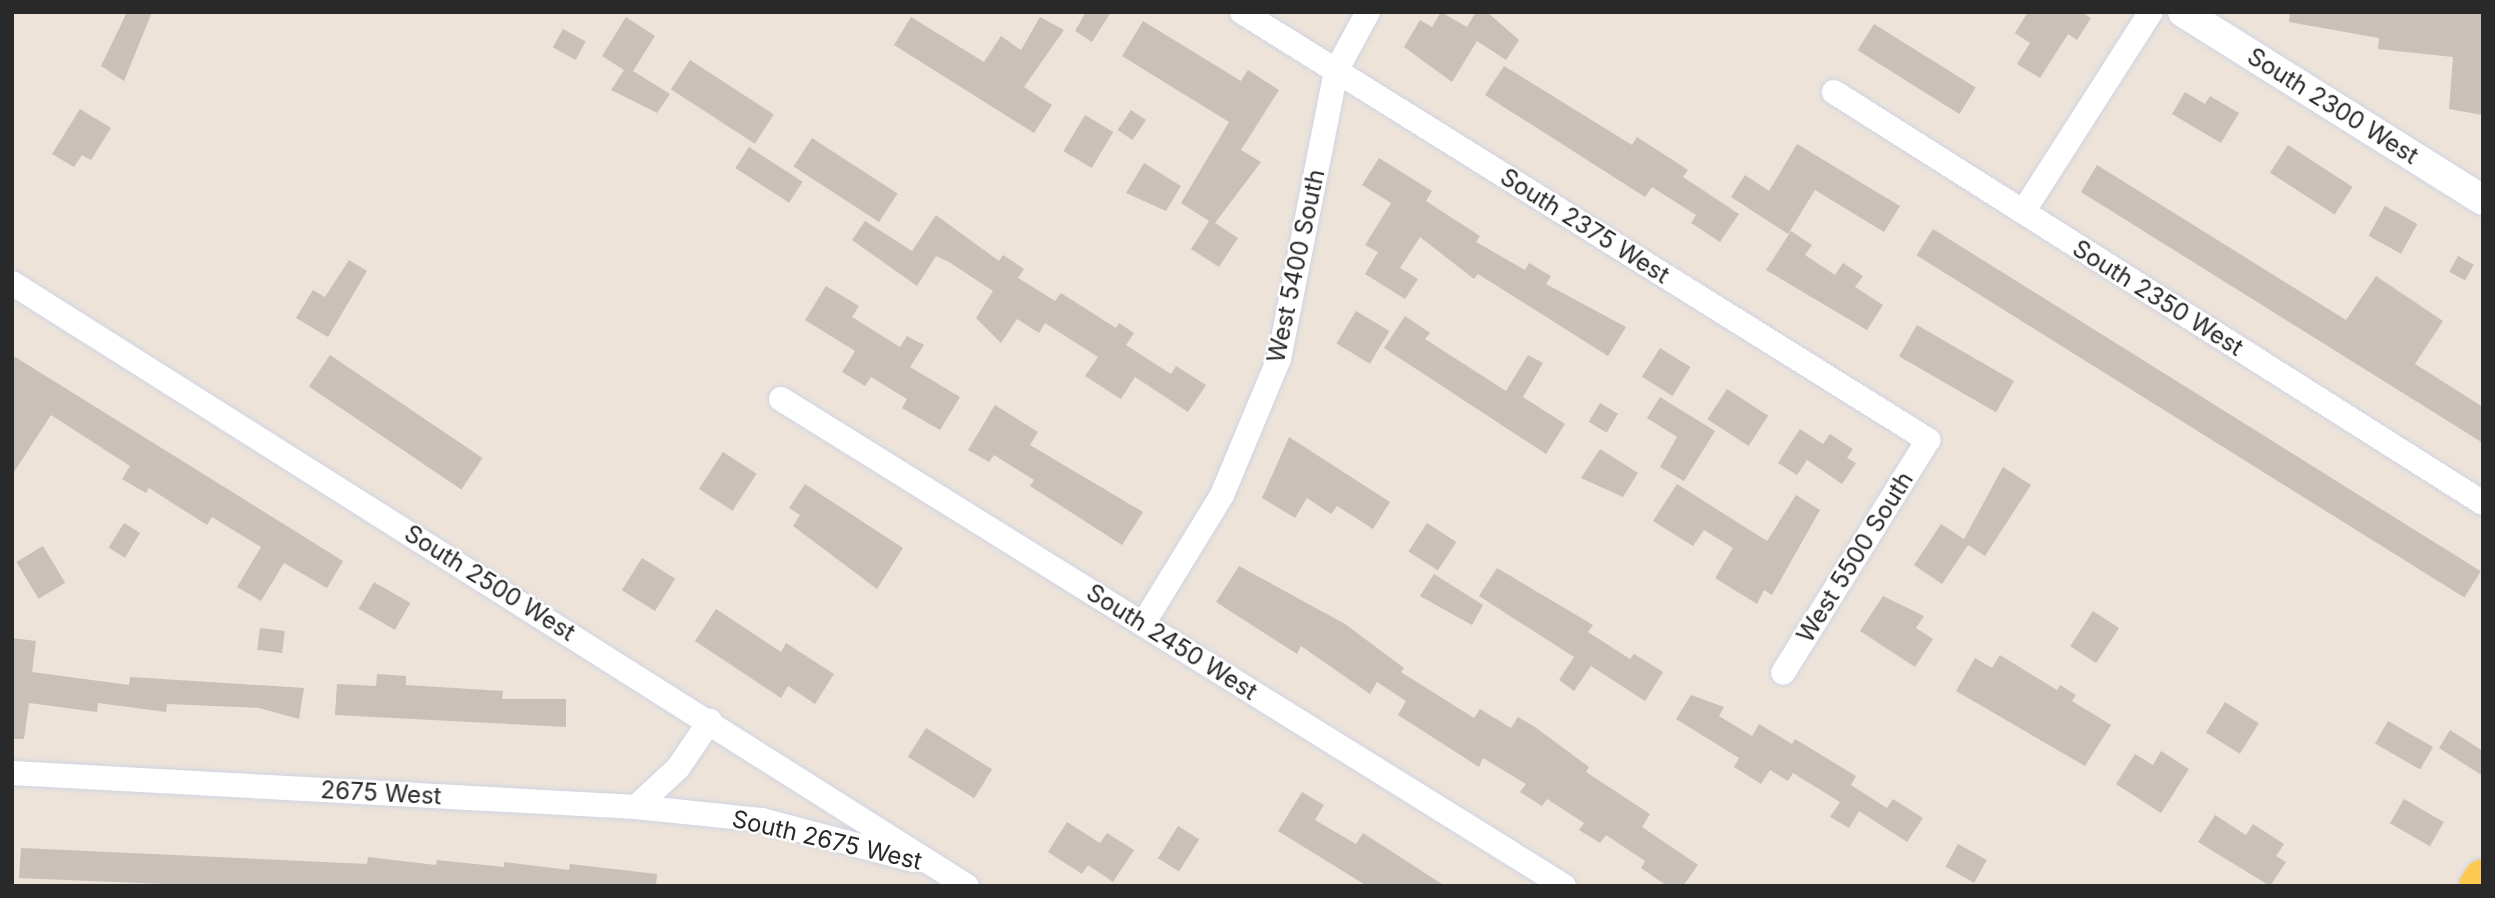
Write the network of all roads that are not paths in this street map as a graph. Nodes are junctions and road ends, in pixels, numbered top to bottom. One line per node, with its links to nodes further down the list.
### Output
1 (1242, 12): 5 (street, South 2375 West)
2 (1368, 12): 5 (street, West 5400 South)
3 (2151, 12): 8 (street)
4 (2202, 17): 7 (street, South 2300 West)
5 (1336, 71): 11 (street, South 2375 West); 13 (street, West 5400 South)
6 (1834, 93): 8 (street, South 2350 West)
7 (2483, 200)
8 (2023, 212): 12 (street, South 2350 West)
9 (12, 283): 15 (street, South 2500 West)
10 (781, 398): 13 (street, South 2450 West)
11 (1928, 440): 14 (street, West 5500 South)
12 (2483, 503)
13 (1143, 624): 21 (street, South 2450 West)
14 (1783, 673)
15 (710, 721): 17 (street); 18 (street, South 2500 West)
16 (12, 773): 17 (street, 2675 West)
17 (636, 807): 18 (street, South 2675 West)
18 (934, 865): 20 (street, South 2500 West)
19 (2483, 878): 22 (main road)
20 (967, 886)
21 (1564, 886)
22 (2478, 886)

